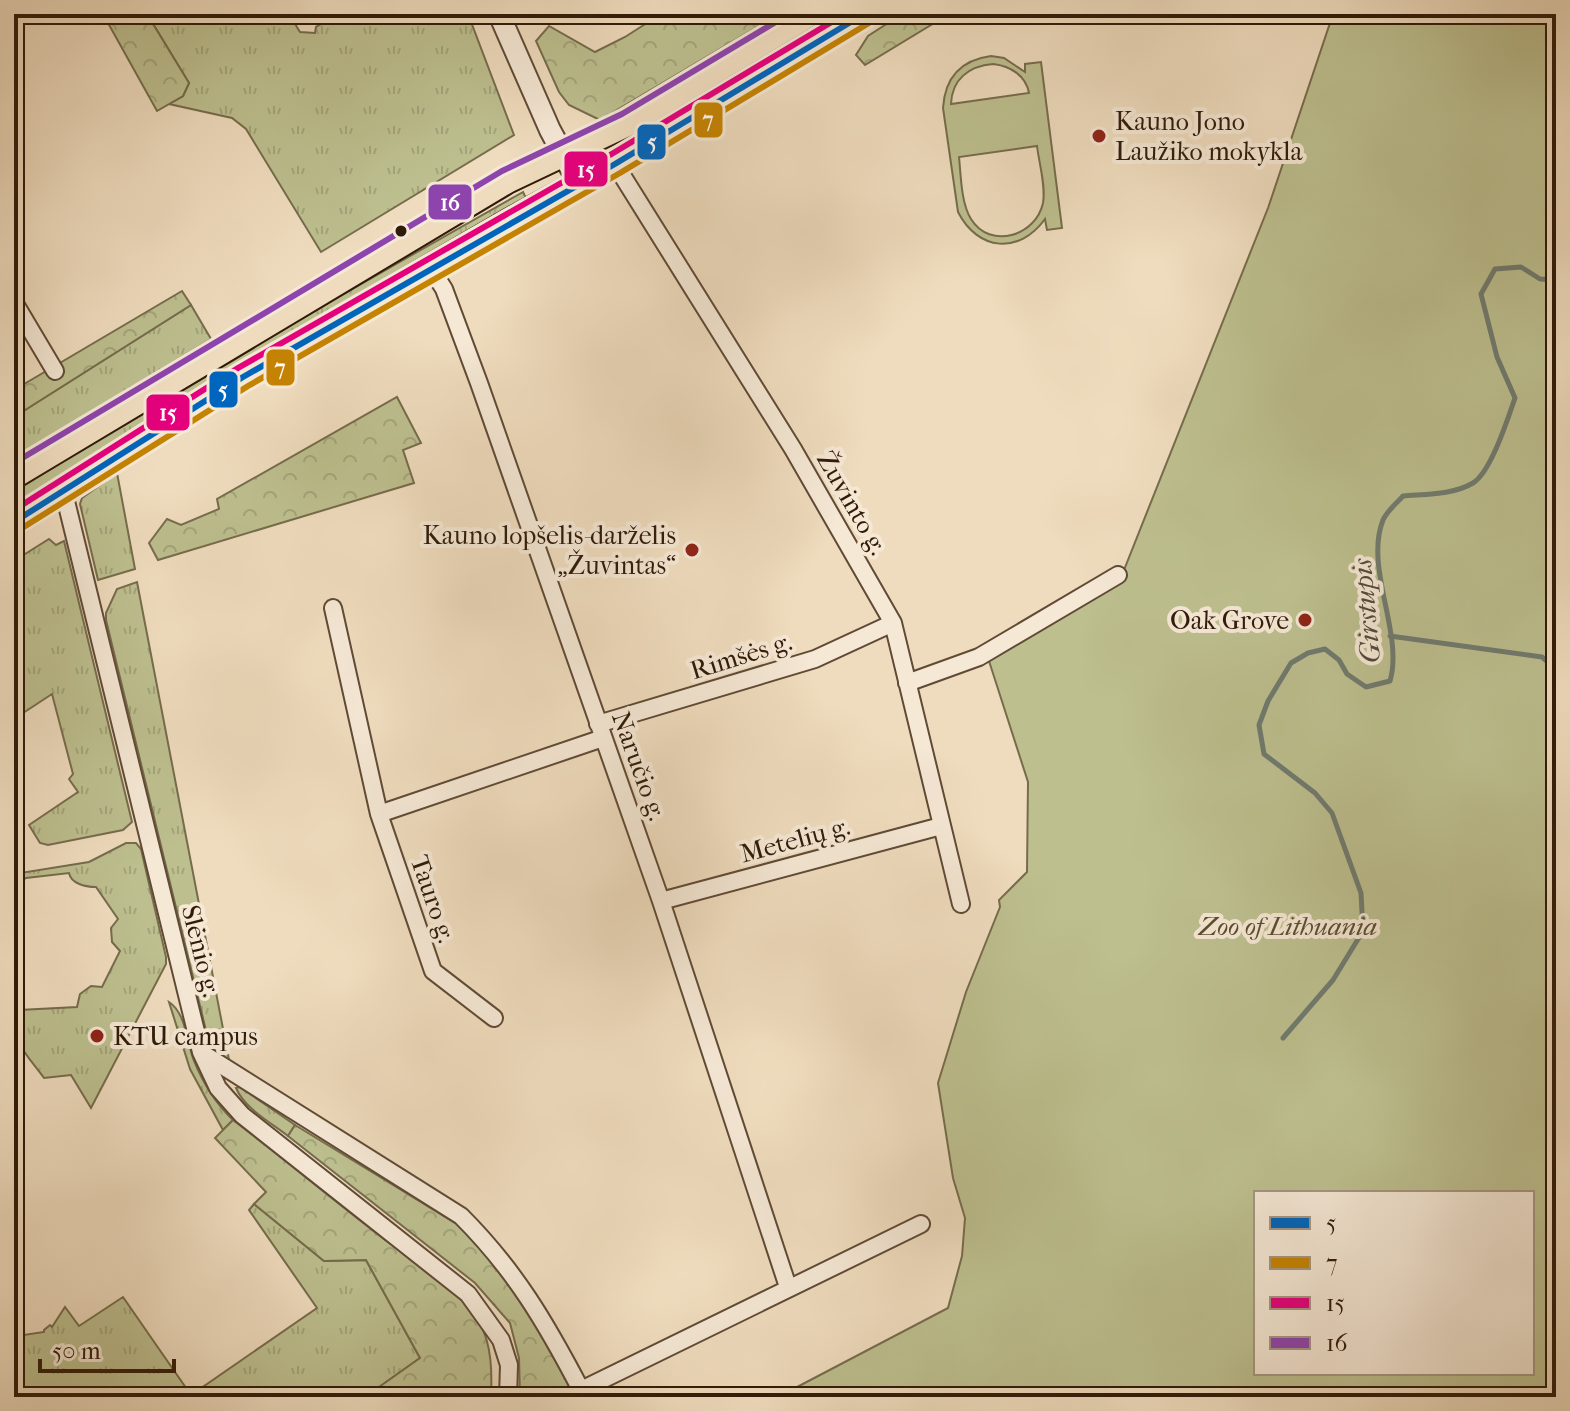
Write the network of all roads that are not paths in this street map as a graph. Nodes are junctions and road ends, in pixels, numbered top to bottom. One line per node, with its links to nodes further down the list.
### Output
1 (499, 14): 4 (street)
2 (808, 14): 4 (main road)
3 (864, 14): 5 (main road)
4 (562, 154): 6 (street); 10 (main road)
5 (615, 164): 6 (main road); 15 (street, Žuvinto g.)
6 (579, 184): 7 (main road)
7 (430, 267): 11 (main road); 17 (street, Naručio g.)
8 (14, 302): 9 (street)
9 (55, 371)
10 (14, 475)
11 (63, 489): 12 (main road); 23 (street, Slėnio g.)
12 (14, 522)
13 (1118, 575): 16 (street)
14 (333, 608): 18 (street, Tauro g.)
15 (893, 623): 16 (street, Žuvinto g.); 17 (street, Rimšės g.)
16 (907, 683): 19 (street, Žuvinto g.)
17 (601, 731): 18 (street); 20 (street, Naručio g.)
18 (379, 814): 22 (street, Tauro g.)
19 (941, 826): 20 (street, Metelių g.); 21 (street, Žuvinto g.)
20 (661, 901): 25 (street, Naručio g.)
21 (961, 904)
22 (494, 1018)
23 (201, 1052): 26 (street); 27 (street, Slėnio g.)
24 (921, 1224): 25 (street)
25 (788, 1287): 26 (street)
26 (574, 1393)
27 (508, 1397)

